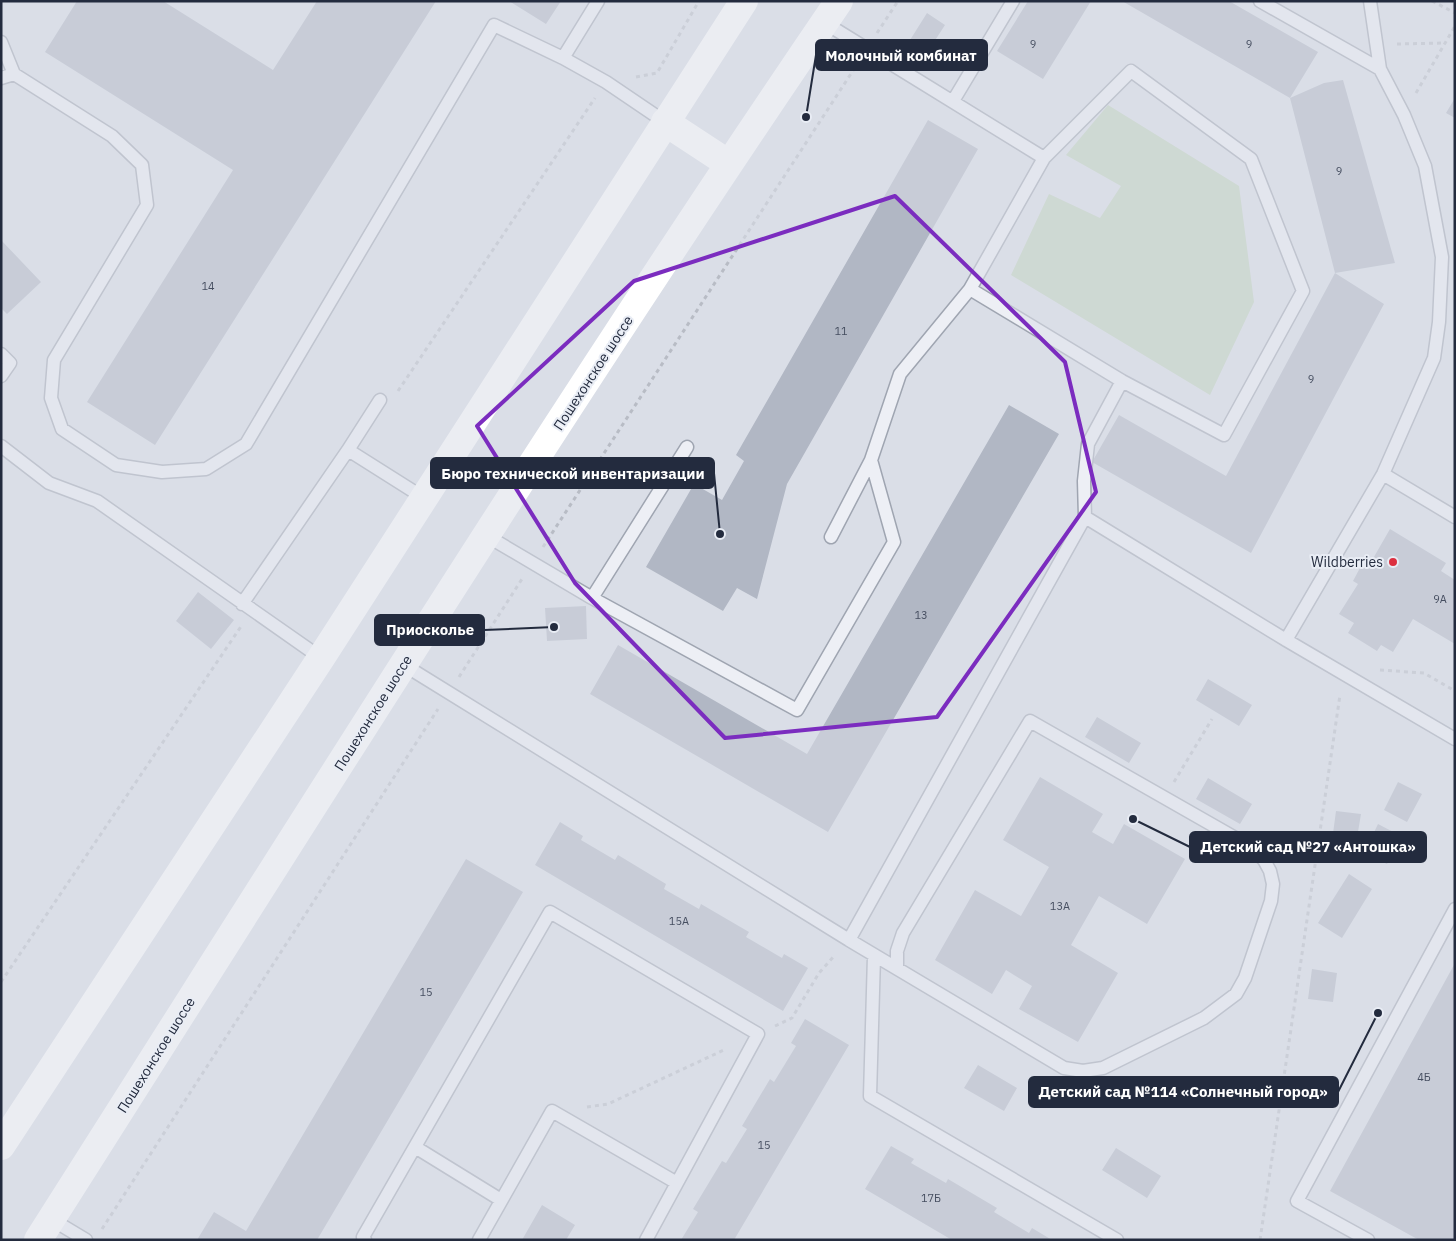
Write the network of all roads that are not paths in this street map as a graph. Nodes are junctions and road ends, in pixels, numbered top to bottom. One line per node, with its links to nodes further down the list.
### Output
1 (598, 1): 8 (lane)
2 (744, 1): 13 (main road)
3 (1013, 1): 12 (lane)
4 (1260, 1): 9 (lane)
5 (1370, 1): 9 (lane)
6 (832, 12): 12 (lane); 15 (main road, Пошехонское шоссе)
7 (1, 42): 10 (lane)
8 (564, 58): 10 (lane); 13 (lane)
9 (1380, 69): 25 (lane)
10 (14, 74): 11 (lane)
11 (1, 78)
12 (953, 101): 14 (lane)
13 (665, 122): 15 (main road); 26 (main road)
14 (1044, 158): 16 (lane); 19 (lane)
15 (729, 164): 29 (main road, Пошехонское шоссе)
16 (970, 289): 19 (lane); 24 (lane)
17 (1, 354): 18 (lane)
18 (1, 376)
19 (1122, 381): 27 (lane)
20 (380, 400): 23 (lane)
21 (1, 446): 32 (lane)
22 (688, 447): 31 (lane)
23 (348, 450): 26 (lane); 32 (lane)
24 (871, 460): 30 (lane); 31 (lane)
25 (1383, 474): 28 (lane); 33 (lane)
26 (424, 498): 34 (main road)
27 (1085, 517): 33 (lane); 38 (lane)
28 (1455, 517)
29 (487, 536): 31 (lane); 35 (main road, Пошехонское шоссе)
30 (831, 537)
31 (592, 598)
32 (242, 604): 34 (lane)
33 (1286, 640): 36 (lane)
34 (321, 658): 41 (main road)
35 (404, 665): 38 (lane); 45 (main road, Пошехонское шоссе)
36 (1455, 738)
37 (1455, 909): 51 (lane)
38 (849, 940): 39 (lane)
39 (874, 956): 40 (lane); 50 (lane)
40 (897, 968): 40 (lane)
41 (1, 1146)
42 (415, 1147): 43 (lane); 44 (lane); 47 (lane)
43 (677, 1183): 44 (lane); 49 (lane)
44 (502, 1200): 48 (lane)
45 (44, 1229): 46 (lane)
46 (86, 1240)
47 (365, 1240)
48 (479, 1240)
49 (646, 1240)
50 (1117, 1240)
51 (1368, 1240)

